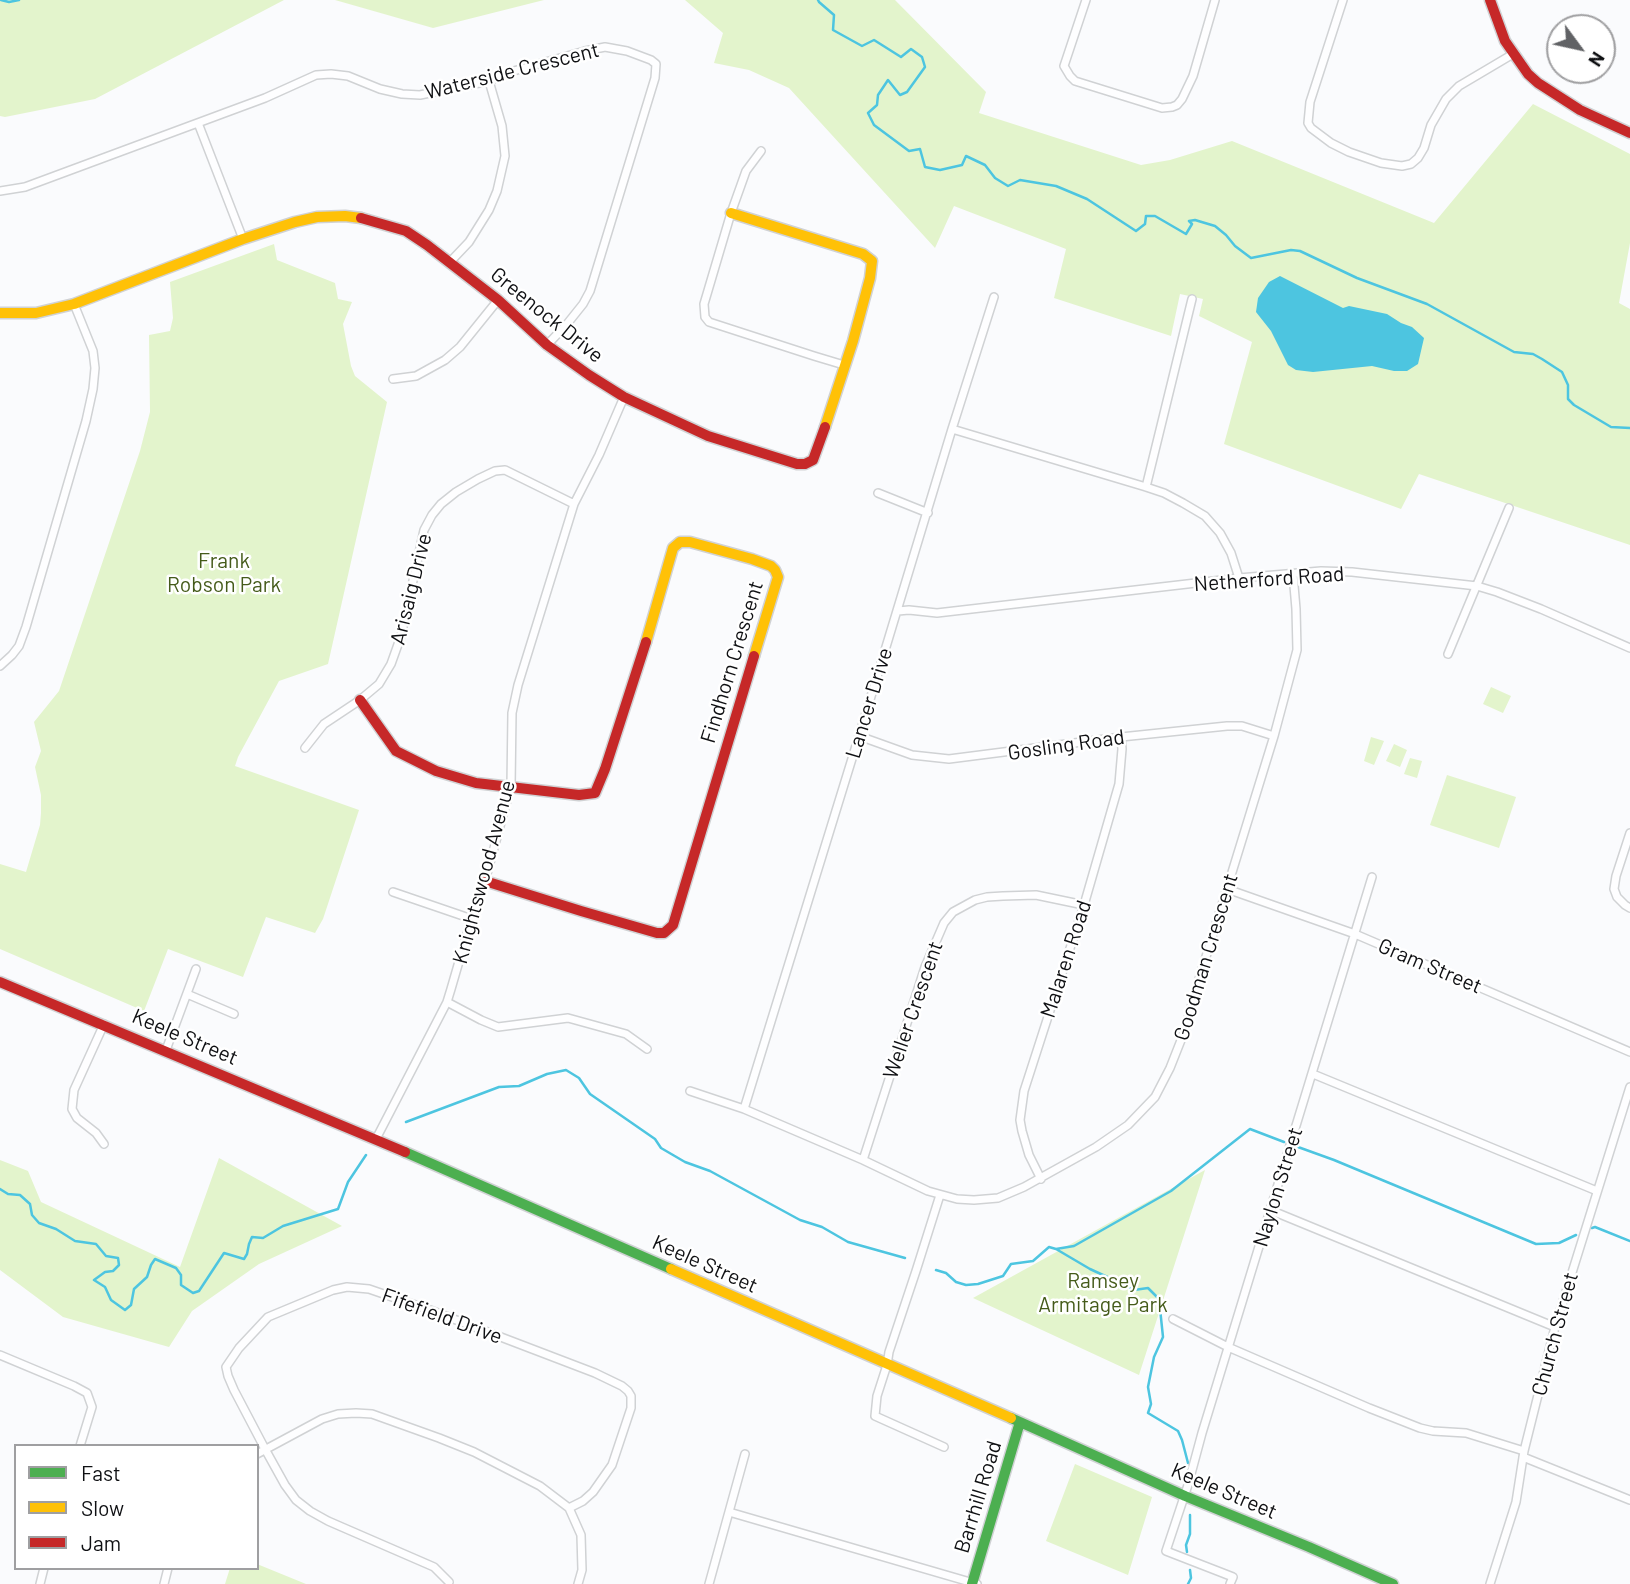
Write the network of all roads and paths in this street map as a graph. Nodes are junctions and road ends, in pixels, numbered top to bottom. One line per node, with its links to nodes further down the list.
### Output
1 (1086, 0): 2 (street)
2 (1215, 0)
3 (1343, 0): 5 (street)
4 (1490, 0): 5 (street)
5 (1514, 54): 8 (street)
6 (489, 81): 7 (street, Waterside Crescent); 13 (street); 19 (street, Waterside Crescent)
7 (198, 123): 10 (street, Waterside Crescent); 12 (street)
8 (1630, 133)
9 (761, 151): 11 (street)
10 (0, 191)
11 (731, 213): 20 (street); 20 (street, Greenock Drive)
12 (243, 239): 13 (street, Greenock Drive); 17 (street, Greenock Drive)
13 (450, 262): 16 (street, Greenock Drive)
14 (994, 297): 23 (street, Lancer Drive)
15 (1192, 299): 24 (street)
16 (498, 300): 19 (street, Greenock Drive); 21 (street)
17 (74, 304): 18 (street, Greenock Drive); 35 (street)
18 (0, 313)
19 (547, 345): 22 (street, Greenock Drive)
20 (844, 365): 22 (street, Greenock Drive)
21 (393, 379)
22 (624, 397): 26 (street, Knightswood Avenue)
23 (952, 429): 24 (street); 28 (street, Lancer Drive)
24 (1146, 487): 30 (street)
25 (878, 494): 28 (street)
26 (573, 505): 36 (street, Arisaig Drive); 41 (street, Knightswood Avenue)
27 (1509, 508): 31 (street)
28 (928, 513): 32 (street, Lancer Drive)
29 (1293, 574): 30 (street, Netherford Road); 31 (street, Netherford Road); 38 (street, Goodman Crescent)
30 (1239, 578): 32 (street, Netherford Road)
31 (1477, 586): 33 (street, Netherford Road); 34 (street)
32 (898, 611): 37 (street, Lancer Drive)
33 (1630, 648)
34 (1448, 654)
35 (0, 666)
36 (360, 700): 40 (street, Arisaig Drive); 41 (street)
37 (859, 736): 39 (street, Gosling Road); 63 (street, Lancer Drive)
38 (1275, 736): 39 (street, Gosling Road); 45 (street, Goodman Crescent)
39 (1121, 737): 47 (street, Malaren Road)
40 (305, 748)
41 (511, 786): 44 (street, Knightswood Avenue); 44 (street, Findhorn Crescent)
42 (1630, 833): 48 (street)
43 (1373, 877): 50 (street, Naylon Street)
44 (485, 881): 49 (street, Knightswood Avenue)
45 (1227, 890): 50 (street, Gram Street); 67 (street, Goodman Crescent)
46 (393, 892): 49 (street)
47 (1084, 905): 66 (street, Weller Crescent); 67 (street, Malaren Road)
48 (1630, 908)
49 (471, 919): 54 (street, Knightswood Avenue)
50 (1355, 934): 59 (street, Gram Street); 60 (street, Naylon Street)
51 (197, 969): 53 (street)
52 (0, 982): 56 (street, Keele Street)
53 (187, 994): 55 (street); 58 (street)
54 (447, 1002): 57 (street); 64 (street, Knightswood Avenue)
55 (234, 1014)
56 (104, 1024): 58 (street, Keele Street); 65 (street)
57 (647, 1049)
58 (166, 1050): 64 (street, Keele Street)
59 (1630, 1052)
60 (1313, 1074): 68 (street); 70 (street, Naylon Street)
61 (1630, 1087): 68 (street, Church Street)
62 (690, 1091): 63 (street, Goodman Crescent)
63 (744, 1109): 66 (street, Goodman Crescent)
64 (376, 1139): 75 (street, Keele Street)
65 (104, 1144)
66 (863, 1160): 69 (street, Goodman Crescent)
67 (1041, 1179): 69 (street, Goodman Crescent)
68 (1597, 1191): 72 (street, Church Street)
69 (940, 1195): 75 (street)
70 (1270, 1210): 72 (street); 73 (street, Naylon Street)
71 (1173, 1319): 73 (street)
72 (1555, 1327): 82 (street, Church Street)
73 (1228, 1347): 82 (street); 83 (street, Naylon Street)
74 (0, 1355): 77 (street)
75 (887, 1365): 76 (street, Keele Street); 79 (street)
76 (1020, 1422): 83 (street, Keele Street); 90 (street, Barrhill Road)
77 (81, 1444)
78 (258, 1444): 85 (street, Fifefield Drive)
79 (944, 1447)
80 (261, 1451): 85 (street); 87 (street)
81 (744, 1454): 86 (street)
82 (1524, 1454): 84 (street); 93 (street, Church Street)
83 (1185, 1496): 91 (street, Naylon Street); 92 (street, Keele Street)
84 (1630, 1500)
85 (569, 1508): 88 (street)
86 (729, 1512): 89 (street); 90 (street)
87 (449, 1582)
88 (578, 1584)
89 (709, 1584)
90 (974, 1584)
91 (1230, 1584)
92 (1393, 1584)
93 (1490, 1584)

